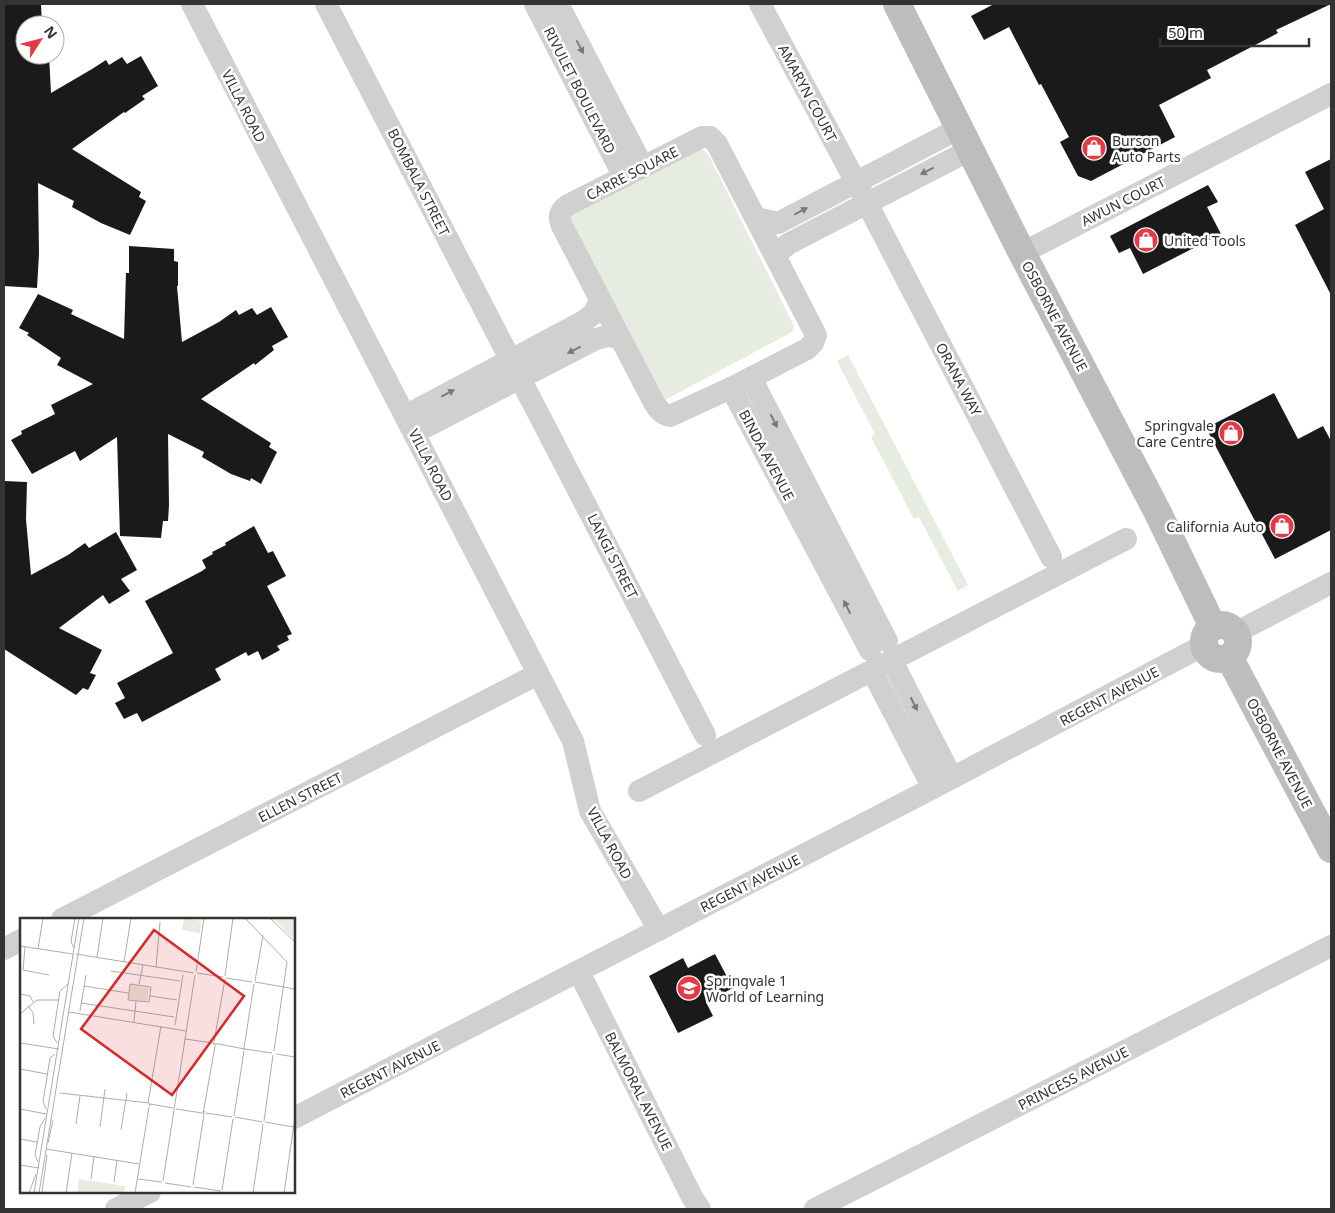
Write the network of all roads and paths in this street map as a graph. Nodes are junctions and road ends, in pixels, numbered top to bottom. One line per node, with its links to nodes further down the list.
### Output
1 (192, 4): 19 (street, VILLA ROAD)
2 (326, 4): 17 (street, BOMBALA STREET)
3 (535, 4): 9 (street, RIVULET BOULEVARD)
4 (558, 4): 9 (street, RIVULET BOULEVARD, one-way to 9)
5 (760, 4): 10 (street, AMARYN COURT)
6 (897, 4): 8 (main road, OSBORNE AVENUE)
7 (1331, 94): 13 (street, AWUN COURT)
8 (965, 139): 10 (street); 11 (street, one-way to 11); 13 (main road, OSBORNE AVENUE)
9 (634, 172): 12 (street, CARRE SQUARE); 15 (street, CARRE SQUARE)
10 (856, 182): 11 (street, AMARYN COURT); 12 (street, one-way to 10)
11 (866, 202): 14 (street); 21 (street, ORANA WAY)
12 (757, 218): 14 (street, CARRE SQUARE)
13 (1022, 253): 23 (main road, OSBORNE AVENUE)
14 (776, 255): 18 (street, CARRE SQUARE)
15 (600, 301): 16 (street, CARRE SQUARE); 17 (street)
16 (619, 338): 17 (street, one-way to 17); 18 (street, CARRE SQUARE)
17 (516, 368): 19 (street); 26 (street, LANGI STREET)
18 (741, 383): 24 (street, BINDA AVENUE)
19 (410, 424): 25 (street, VILLA ROAD)
20 (1126, 539): 24 (street)
21 (1051, 557)
22 (1331, 584): 23 (street, REGENT AVENUE)
23 (1220, 641): 27 (street, REGENT AVENUE); 29 (main road, OSBORNE AVENUE)
24 (880, 656): 27 (street, BINDA AVENUE); 28 (street)
25 (538, 674): 30 (street, ELLEN STREET); 31 (street, VILLA ROAD)
26 (705, 735)
27 (943, 783): 31 (street, REGENT AVENUE)
28 (639, 791)
29 (1331, 849)
30 (64, 918)
31 (658, 930): 35 (street, REGENT AVENUE)
32 (20, 941): 34 (street)
33 (1331, 946): 41 (street, PRINCESS AVENUE)
34 (4, 949)
35 (572, 975): 36 (street, REGENT AVENUE); 39 (street, BALMORAL AVENUE); 40 (street, BALMORAL AVENUE)
36 (295, 1117)
37 (148, 1193): 38 (street)
38 (116, 1209)
39 (683, 1209)
40 (700, 1209)
41 (815, 1209)

